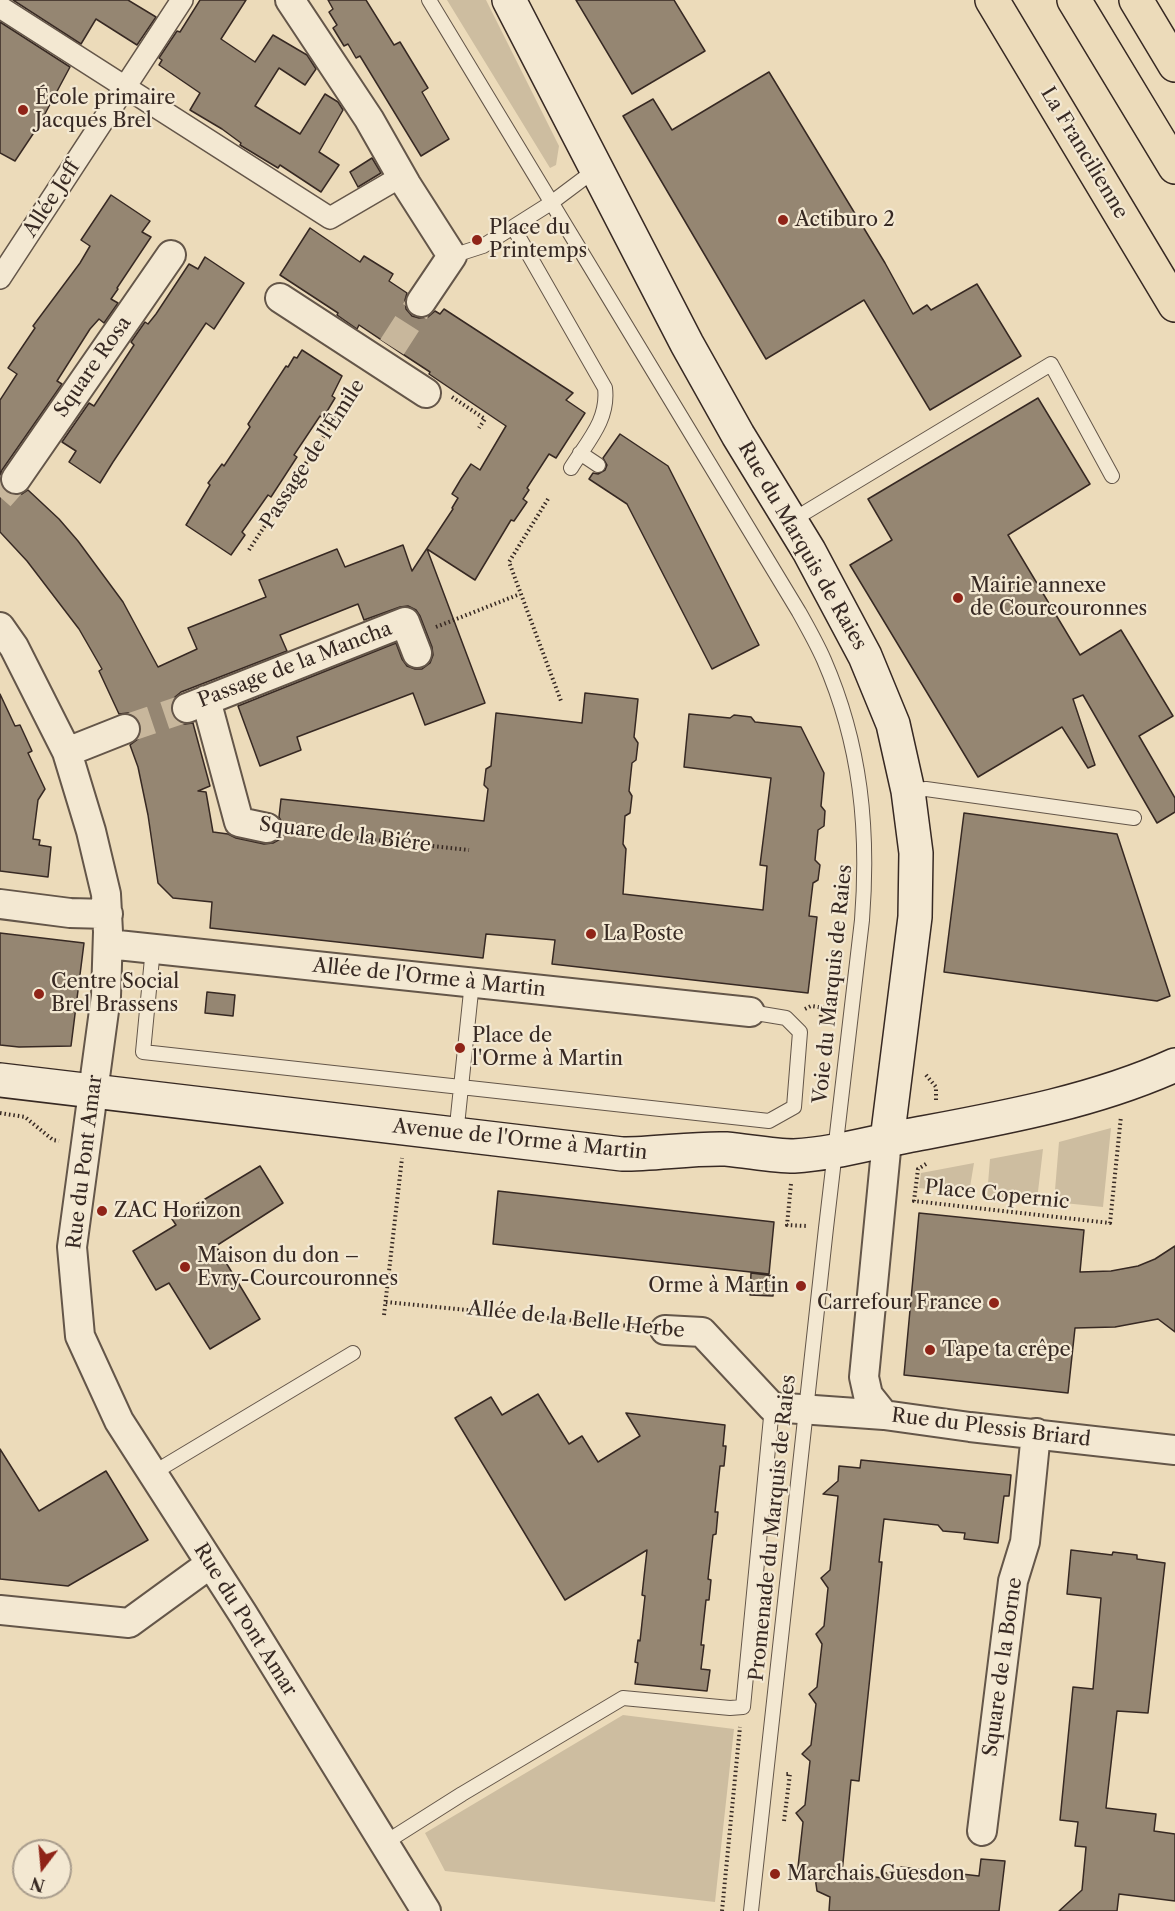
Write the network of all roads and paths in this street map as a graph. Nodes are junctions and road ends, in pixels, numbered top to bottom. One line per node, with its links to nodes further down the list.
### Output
1 (182, 0): 10 (street, Allée Jeff)
2 (290, 0): 13 (street)
3 (429, 0): 14 (lane, Voie du Marquis de Raies)
4 (509, 0): 12 (main road, Rue du Marquis de Raies)
5 (992, 0): 21 (highway, La Francilienne)
6 (1074, 0): 11 (highway)
7 (1136, 0): 9 (highway)
8 (0, 7): 10 (street)
9 (1175, 65)
10 (126, 86): 13 (street); 18 (street, Allée Jeff)
11 (1175, 167)
12 (595, 170): 14 (lane); 32 (main road, Rue du Marquis de Raies)
13 (402, 176): 17 (street)
14 (551, 203): 15 (lane); 65 (lane, Voie du Marquis de Raies)
15 (513, 227): 17 (lane); 26 (lane)
16 (171, 255): 30 (street, Square Rosa)
17 (452, 256): 20 (street)
18 (0, 278)
19 (280, 298): 22 (street, Passage de l'Émile)
20 (421, 302)
21 (1175, 305)
22 (380, 361): 23 (street, Passage de l'Émile); 33 (path, Passage de l'Émile)
23 (426, 393)
24 (485, 419): 25 (path)
25 (480, 428)
26 (580, 453): 27 (lane); 28 (lane)
27 (598, 465)
28 (571, 468)
29 (1112, 476): 32 (lane)
30 (16, 479)
31 (548, 499): 34 (path)
32 (791, 521): 41 (main road, Rue du Marquis de Raies)
33 (249, 550)
34 (520, 594): 36 (path); 37 (path)
35 (0, 627): 40 (street, Rue du Pont Amar)
36 (414, 645): 38 (street, Passage de la Mancha)
37 (561, 701)
38 (197, 704): 43 (street, Square de la Biére)
39 (124, 729): 40 (street)
40 (68, 752): 46 (street, Rue du Pont Amar)
41 (908, 790): 42 (lane); 63 (main road, Rue du Marquis de Raies)
42 (1134, 818)
43 (267, 828): 44 (path, Square de la Biére)
44 (469, 850)
45 (0, 904): 46 (street)
46 (108, 914): 47 (street, Rue du Pont Amar)
47 (108, 944): 48 (street, Allée de l'Orme à Martin); 57 (street, Rue du Pont Amar)
48 (153, 948): 49 (street, Allée de l'Orme à Martin); 56 (lane)
49 (472, 982): 51 (street, Allée de l'Orme à Martin); 56 (lane)
50 (822, 1008): 52 (path)
51 (750, 1012): 56 (lane)
52 (820, 1021)
53 (1175, 1065): 61 (main road, Avenue de l'Orme à Martin)
54 (923, 1071): 61 (path, Place Copernic)
55 (0, 1080): 57 (main road, Avenue de l'Orme à Martin)
56 (460, 1087): 62 (lane)
57 (94, 1092): 60 (main road, Avenue de l'Orme à Martin); 64 (street, Rue du Pont Amar)
58 (1121, 1112): 61 (path, Place Copernic)
59 (0, 1113): 64 (path)
60 (405, 1129): 62 (main road, Avenue de l'Orme à Martin); 66 (path)
61 (935, 1131): 63 (main road, Avenue de l'Orme à Martin)
62 (456, 1135): 65 (main road, Avenue de l'Orme à Martin)
63 (887, 1140): 65 (main road, Avenue de l'Orme à Martin); 72 (street)
64 (87, 1143): 75 (street, Rue du Pont Amar)
65 (835, 1150): 71 (lane, Promenade du Marquis de Raies)
66 (386, 1302): 67 (path); 68 (path, Allée de la Belle Herbe)
67 (384, 1315)
68 (665, 1330): 70 (street, Allée de la Belle Herbe)
69 (353, 1353): 75 (lane)
70 (772, 1407): 71 (street); 78 (lane)
71 (806, 1410): 72 (street, Rue du Plessis Briard); 83 (lane, Promenade du Marquis de Raies)
72 (884, 1415): 73 (street, Rue du Plessis Briard)
73 (1036, 1433): 74 (street, Rue du Plessis Briard); 79 (street, Square de la Borne)
74 (1175, 1450)
75 (153, 1473): 76 (street, Rue du Pont Amar)
76 (210, 1564): 77 (street); 80 (street, Rue du Pont Amar)
77 (0, 1610)
78 (742, 1707): 80 (lane); 82 (path)
79 (982, 1831)
80 (383, 1844): 81 (street, Rue du Pont Amar)
81 (426, 1911)
82 (722, 1911)
83 (751, 1911)

